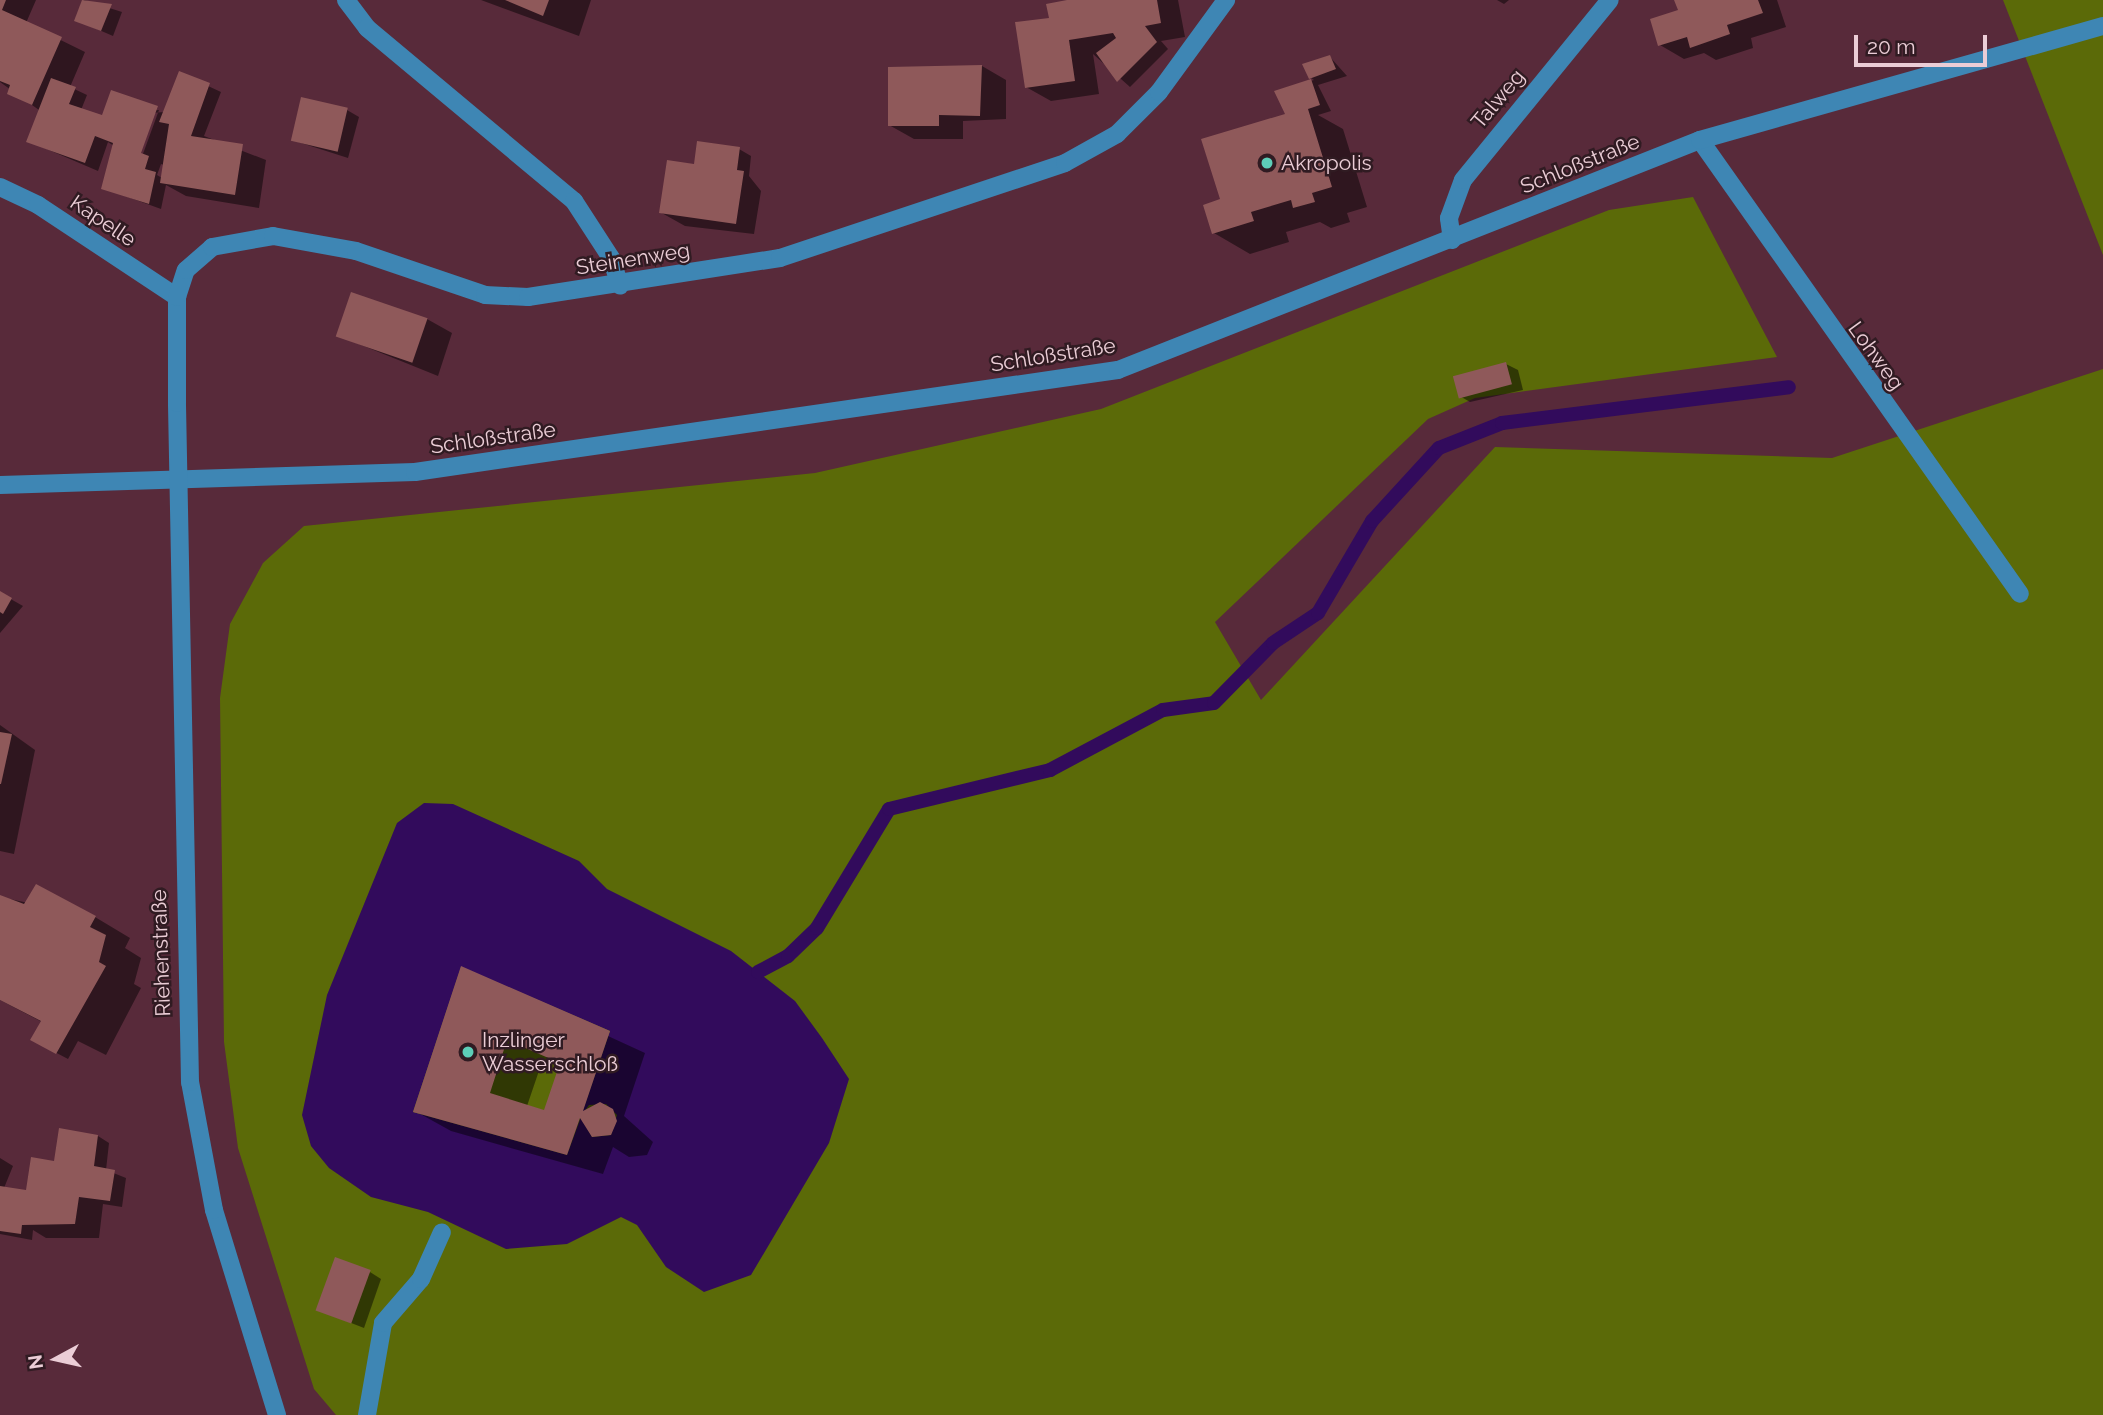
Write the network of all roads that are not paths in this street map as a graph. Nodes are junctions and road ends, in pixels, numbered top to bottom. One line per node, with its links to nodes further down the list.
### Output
1 (346, 0): 8 (street)
2 (1226, 0): 8 (street, Steinenweg)
3 (1610, 0): 7 (street, Talweg)
4 (2103, 26): 5 (street, Schloßstraße)
5 (1700, 139): 7 (street, Schloßstraße); 12 (street, Lohweg)
6 (0, 187): 9 (street, Kapelle)
7 (1452, 240): 10 (street, Schloßstraße)
8 (620, 286): 9 (street, Steinenweg)
9 (177, 297): 10 (street, Steinenweg)
10 (177, 478): 11 (street, Schloßstraße); 14 (street, Riehenstraße)
11 (0, 485)
12 (2020, 594)
13 (442, 1232): 15 (street)
14 (277, 1415)
15 (367, 1415)

